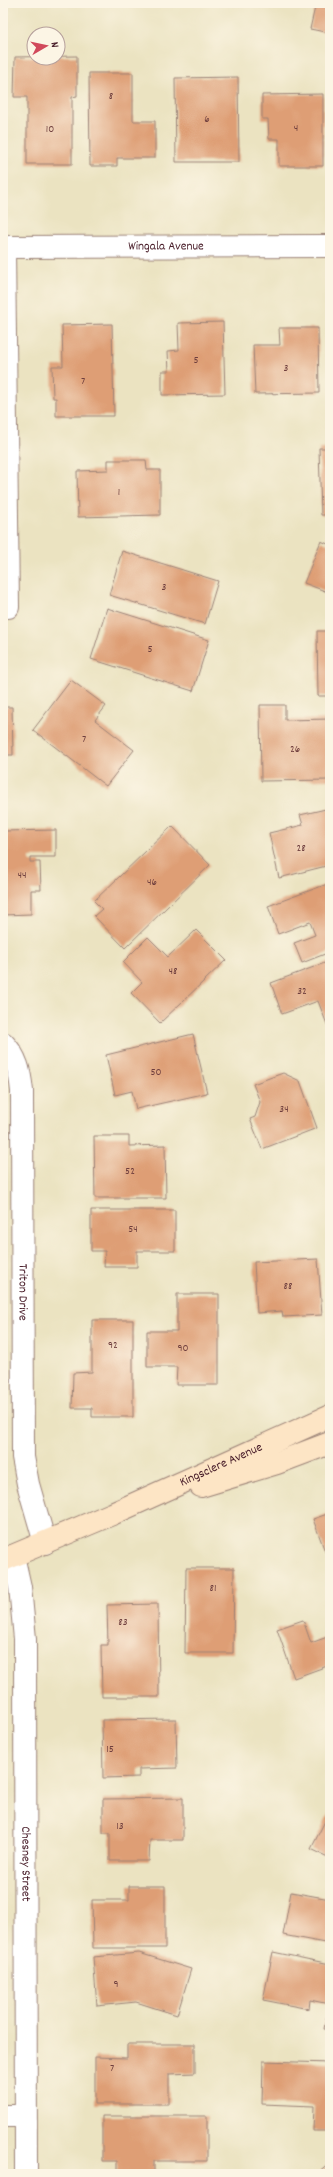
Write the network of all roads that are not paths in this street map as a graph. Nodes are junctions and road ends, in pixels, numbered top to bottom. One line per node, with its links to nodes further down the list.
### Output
1 (330, 246): 2 (street, Wingala Avenue)
2 (3, 247): 3 (street)
3 (8, 607)
4 (3, 1043): 8 (street, Triton Drive)
5 (330, 1416): 7 (main road, Kingsclere Avenue)
6 (330, 1443): 7 (main road, Kingsclere Avenue)
7 (112, 1514): 8 (main road, Kingsclere Avenue)
8 (45, 1543): 9 (main road, Kingsclere Avenue)
9 (8, 1558): 11 (street, Chesney Street)
10 (3, 2116): 11 (street)
11 (25, 2116): 12 (street, Chesney Street)
12 (26, 2174)

